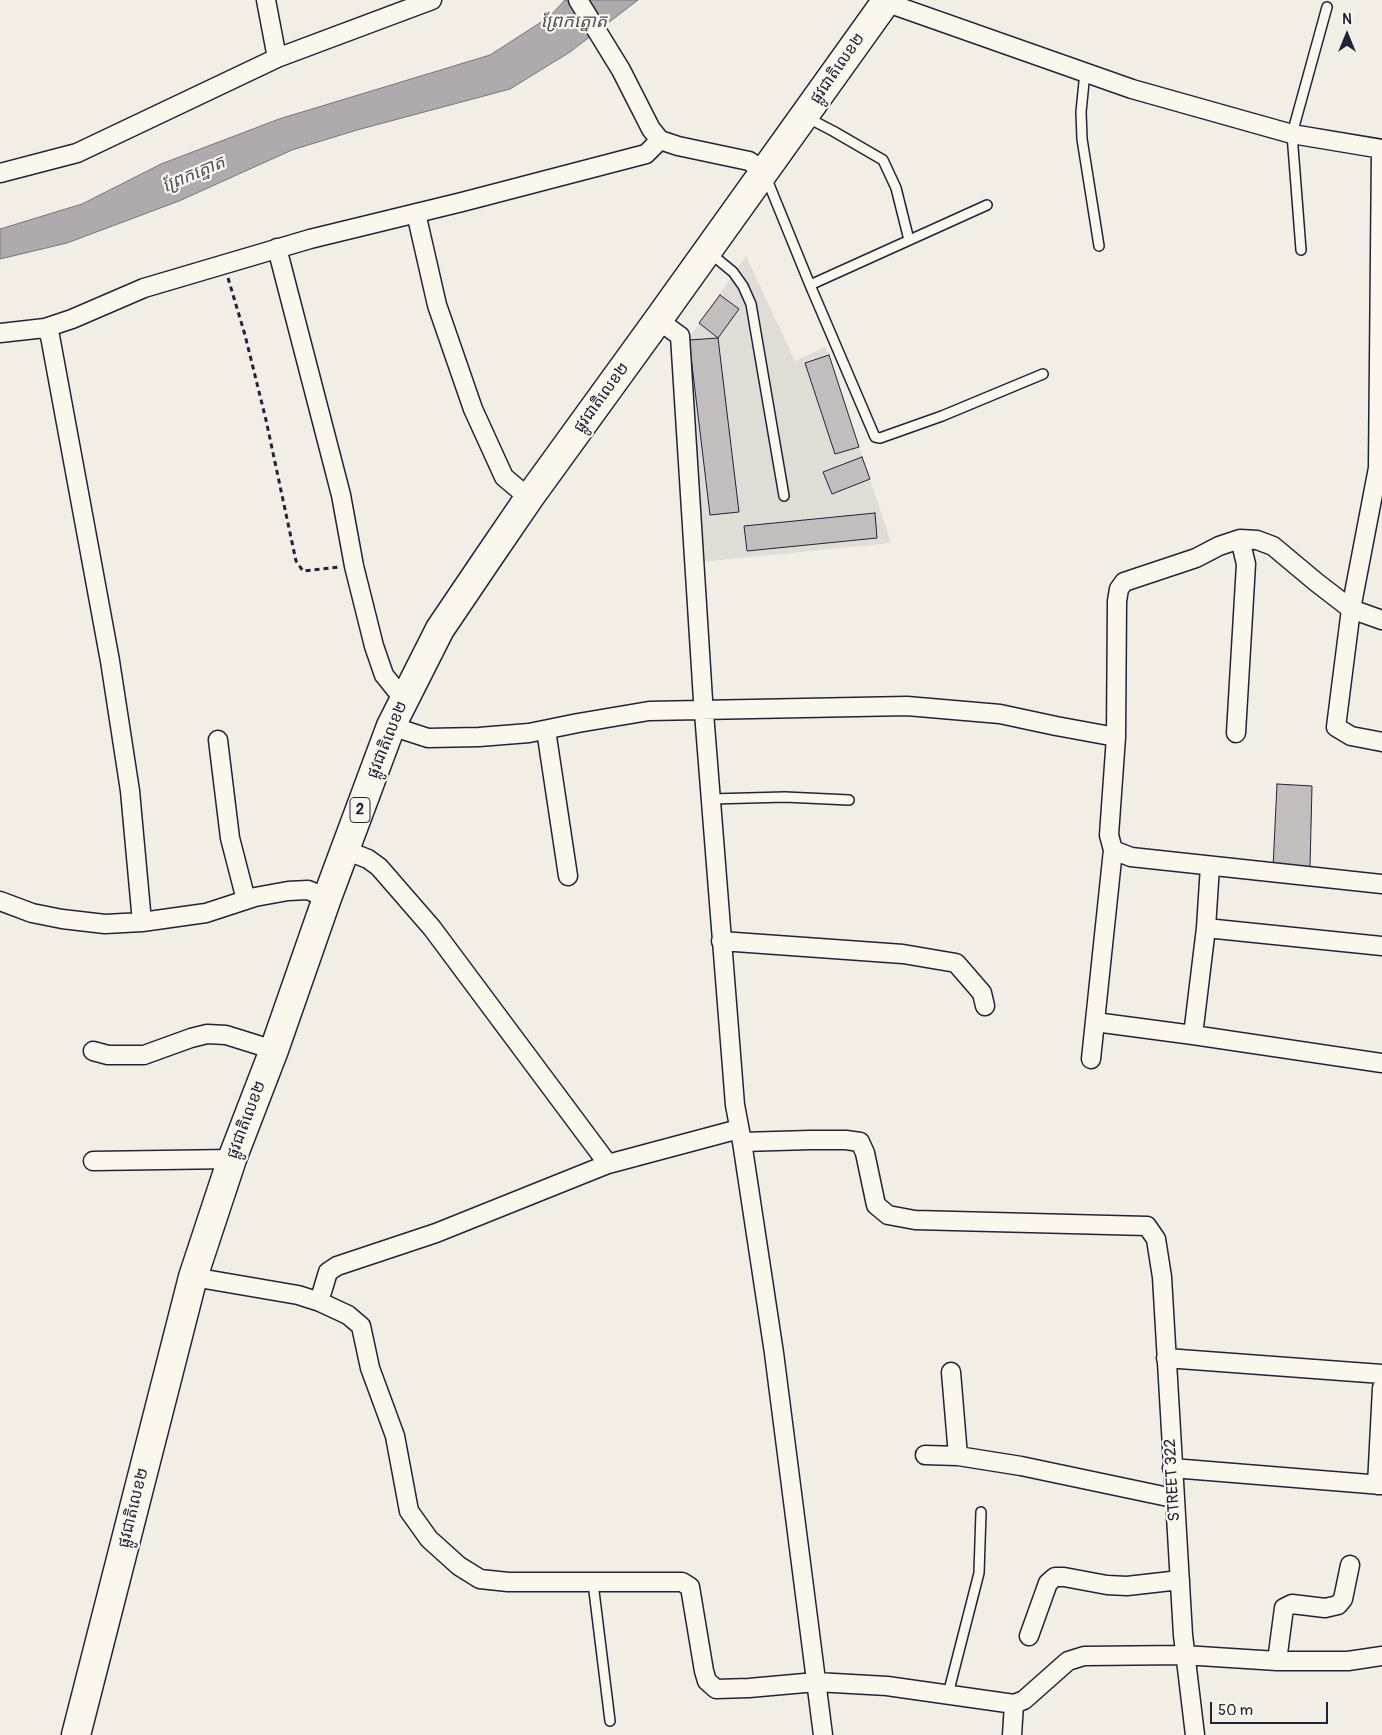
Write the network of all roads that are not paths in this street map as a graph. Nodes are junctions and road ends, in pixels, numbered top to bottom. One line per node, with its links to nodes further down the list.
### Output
1 (266, 0): 7 (street)
2 (432, 0): 5 (street)
3 (578, 0): 11 (street)
4 (886, 1): 8 (street); 9 (highway, ផ្លូវជាតិលេខ២ / 2)
5 (408, 4): 7 (street)
6 (1327, 7): 10 (lane)
7 (277, 58): 14 (street)
8 (1085, 72): 10 (street); 18 (lane)
9 (804, 116): 13 (highway, ផ្លូវជាតិលេខ២ / 2); 17 (lane)
10 (1292, 134): 12 (street); 20 (lane)
11 (660, 140): 13 (street); 16 (street)
12 (1382, 149): 27 (street)
13 (764, 171): 21 (highway, ផ្លូវជាតិលេខ២ / 2); 22 (lane)
14 (0, 173)
15 (987, 205): 17 (lane)
16 (416, 213): 19 (street); 29 (street)
17 (909, 240): 22 (lane)
18 (1099, 246)
19 (277, 248): 24 (street); 33 (street)
20 (1301, 250)
21 (707, 251): 23 (highway, ផ្លូវជាតិលេខ២ / 2); 28 (lane)
22 (810, 286): 26 (lane)
23 (658, 320): 29 (highway, ផ្លូវជាតិលេខ២ / 2); 34 (street)
24 (45, 328): 25 (street); 51 (street)
25 (0, 333)
26 (1043, 374)
27 (1380, 468): 31 (street)
28 (784, 496)
29 (529, 498): 33 (highway, ផ្លូវជាតិលេខ២ / 2)
30 (1240, 539): 31 (street); 37 (street); 38 (street)
31 (1351, 609): 32 (street); 40 (street)
32 (1382, 620)
33 (404, 700): 35 (highway, ផ្លូវជាតិលេខ២ / 2)
34 (704, 709): 36 (street); 38 (street); 41 (street)
35 (391, 726): 36 (street); 43 (highway, ផ្លូវជាតិលេខ២ / 2)
36 (546, 730): 46 (street)
37 (1236, 733)
38 (1116, 737): 44 (street)
39 (218, 740): 49 (street)
40 (1382, 742)
41 (711, 799): 42 (lane); 53 (street)
42 (848, 800)
43 (345, 850): 48 (highway, ផ្លូវជាតិលេខ២ / 2); 65 (street)
44 (1113, 850): 45 (street); 56 (street)
45 (1210, 866): 47 (street); 52 (street)
46 (568, 876)
47 (1382, 884)
48 (327, 898): 49 (street); 58 (highway, ផ្លូវជាតិលេខ២ / 2)
49 (246, 900): 51 (street)
50 (0, 901): 51 (street)
51 (142, 922)
52 (1206, 928): 54 (street); 57 (street)
53 (721, 941): 55 (street); 62 (street)
54 (1382, 946)
55 (985, 1006)
56 (1095, 1022): 57 (street); 60 (street)
57 (1193, 1035): 61 (street)
58 (274, 1050): 59 (street); 63 (highway, ផ្លូវជាតិលេខ២ / 2)
59 (92, 1051)
60 (1091, 1059)
61 (1382, 1063)
62 (740, 1135): 65 (street); 68 (street, STREET 322); 85 (street)
63 (232, 1159): 64 (street); 66 (highway, ផ្លូវជាតិលេខ២ / 2)
64 (92, 1162)
65 (608, 1164): 67 (street)
66 (193, 1278): 80 (street); 89 (highway, ផ្លូវជាតិលេខ២ / 2)
67 (322, 1292)
68 (1166, 1358): 70 (street); 74 (street, STREET 322)
69 (951, 1372): 73 (street)
70 (1382, 1374)
71 (1382, 1388): 75 (street)
72 (925, 1455): 73 (street)
73 (958, 1456): 76 (street)
74 (1172, 1468): 75 (street); 76 (street, STREET 322)
75 (1379, 1485)
76 (1173, 1498): 79 (street, STREET 322)
77 (981, 1512): 86 (lane)
78 (1350, 1565): 84 (street)
79 (1180, 1580): 81 (street); 82 (street, STREET 322)
80 (593, 1583): 85 (street); 88 (lane)
81 (1029, 1636)
82 (1184, 1656): 84 (street); 87 (street); 92 (street, STREET 322)
83 (1382, 1656): 84 (street)
84 (1277, 1661)
85 (816, 1682): 86 (street); 90 (street)
86 (948, 1694): 87 (street)
87 (1014, 1704): 91 (street)
88 (610, 1721)
89 (76, 1735)
90 (824, 1735)
91 (1012, 1735)
92 (1196, 1735)

